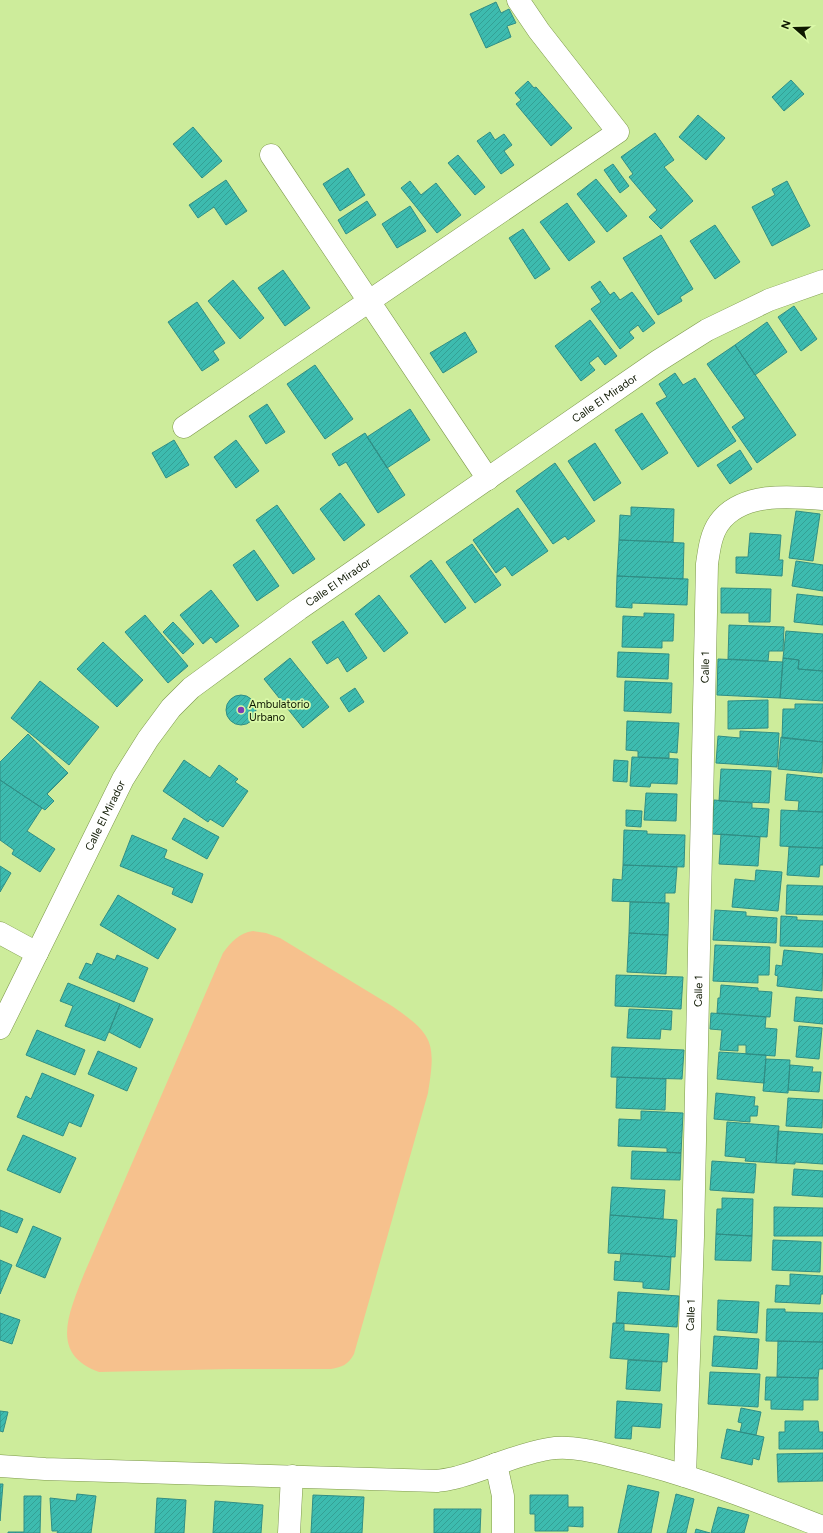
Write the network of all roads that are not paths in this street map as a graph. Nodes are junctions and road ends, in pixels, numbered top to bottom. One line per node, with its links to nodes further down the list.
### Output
1 (518, 0): 4 (street)
2 (271, 155): 4 (street)
3 (823, 281): 6 (street, Calle El Mirador)
4 (369, 301): 5 (street); 6 (street)
5 (184, 427)
6 (488, 479): 9 (street, Calle El Mirador)
7 (823, 499): 14 (street, Calle 1)
8 (0, 933): 9 (street)
9 (37, 953): 10 (street, Calle El Mirador)
10 (0, 1028)
11 (496, 1464): 13 (street); 14 (street); 17 (street)
12 (0, 1466): 13 (street)
13 (292, 1476): 16 (street)
14 (685, 1476): 15 (street)
15 (823, 1527)
16 (289, 1533)
17 (503, 1533)

